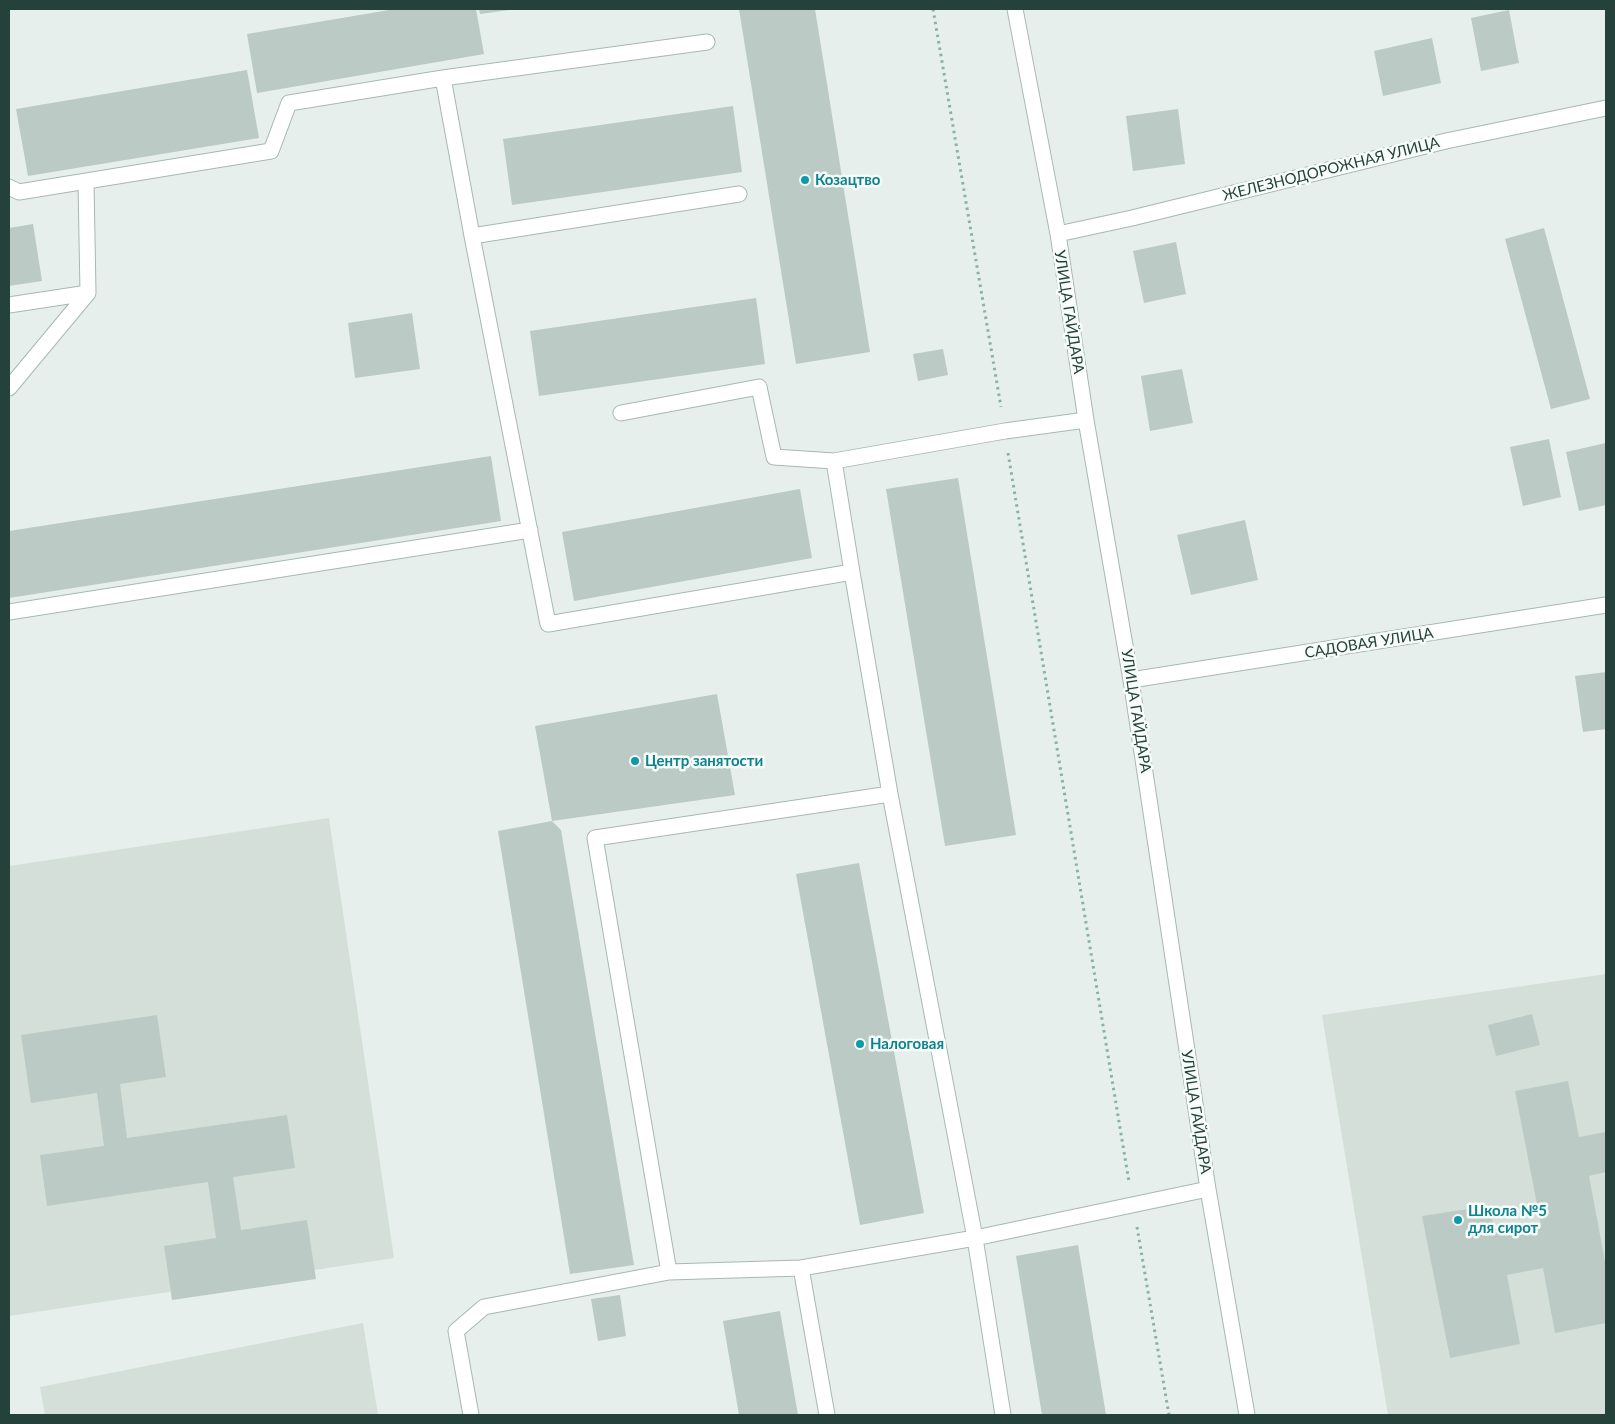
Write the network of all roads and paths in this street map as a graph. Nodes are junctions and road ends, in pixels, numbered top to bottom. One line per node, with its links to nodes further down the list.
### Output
1 (933, 9): 16 (path)
2 (1015, 9): 9 (street, УЛИЦА ГАЙДАРА)
3 (707, 42): 4 (street)
4 (443, 78): 6 (street); 10 (street)
5 (1606, 108): 9 (street, ЖЕЛЕЗНОДОРОЖНАЯ УЛИЦА)
6 (86, 182): 7 (street); 11 (street)
7 (9, 187)
8 (739, 194): 10 (street)
9 (1058, 234): 15 (street, УЛИЦА ГАЙДАРА)
10 (472, 236): 18 (street)
11 (88, 293): 12 (street); 13 (street)
12 (9, 305)
13 (9, 388)
14 (621, 413): 17 (street)
15 (1086, 420): 16 (street); 22 (street, УЛИЦА ГАЙДАРА)
16 (1005, 431): 17 (street); 25 (path)
17 (834, 461): 19 (street)
18 (530, 530): 19 (street); 21 (street)
19 (852, 572): 23 (street)
20 (1606, 605): 22 (street, САДОВАЯ УЛИЦА)
21 (9, 612)
22 (1131, 680): 24 (street, УЛИЦА ГАЙДАРА)
23 (890, 794): 26 (street); 28 (street)
24 (1208, 1189): 25 (street); 33 (street, УЛИЦА ГАЙДАРА)
25 (1133, 1205): 26 (street); 32 (path)
26 (975, 1238): 27 (street); 31 (street)
27 (801, 1268): 28 (street); 30 (street)
28 (669, 1272): 29 (street)
29 (472, 1415)
30 (827, 1415)
31 (1003, 1415)
32 (1169, 1415)
33 (1247, 1415)

